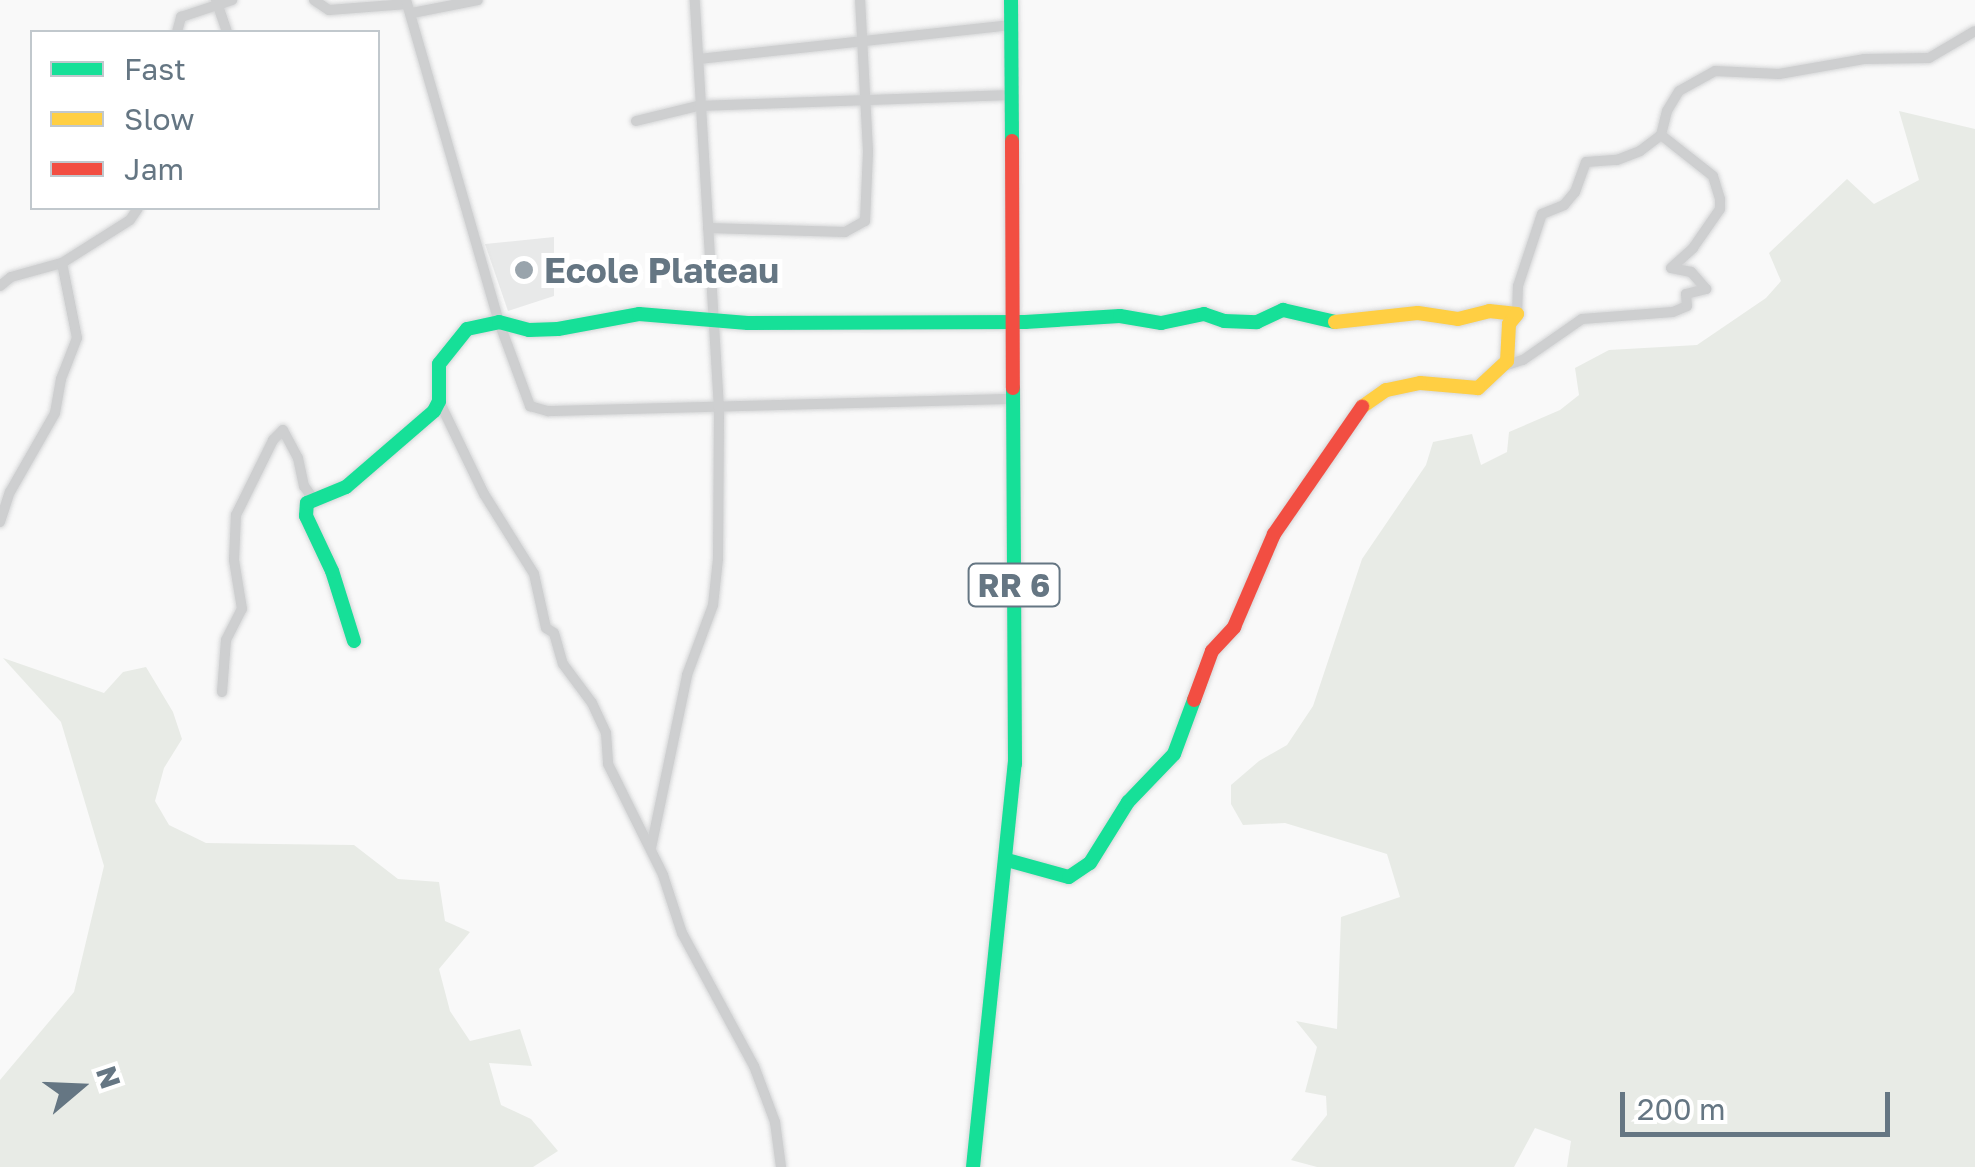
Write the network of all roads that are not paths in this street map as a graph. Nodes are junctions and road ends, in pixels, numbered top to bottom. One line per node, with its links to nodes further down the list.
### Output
1 (232, 0): 7 (street)
2 (314, 0): 8 (street)
3 (478, 0): 8 (street)
4 (695, 0): 14 (street)
5 (860, 0): 13 (street)
6 (1011, 0): 9 (street, RR 6)
7 (216, 2): 10 (street); 11 (street)
8 (408, 6): 26 (street)
9 (1011, 25): 13 (street); 15 (street, RR 6)
10 (177, 30)
11 (226, 30)
12 (1975, 30): 19 (street)
13 (862, 38): 14 (street); 16 (street)
14 (699, 59): 17 (street)
15 (1011, 95): 16 (street); 27 (street, RR 6)
16 (866, 101): 17 (street); 21 (street)
17 (698, 106): 18 (street); 21 (street)
18 (636, 122)
19 (1661, 135): 24 (street); 28 (street)
20 (137, 210): 22 (street)
21 (708, 228): 25 (street)
22 (62, 263): 23 (street); 33 (street)
23 (0, 286)
24 (1517, 314): 27 (street); 28 (street)
25 (712, 320): 26 (street); 27 (street); 31 (street)
26 (499, 322): 30 (street); 31 (street)
27 (1013, 322): 29 (street, RR 6)
28 (1498, 368): 37 (street)
29 (1011, 400): 31 (street); 37 (street, RR 6)
30 (439, 402): 32 (street); 36 (street)
31 (718, 408): 36 (street)
32 (314, 500): 34 (street); 35 (street)
33 (0, 522)
34 (354, 641)
35 (222, 692)
36 (651, 848): 38 (street)
37 (1007, 860): 39 (street, RR 6)
38 (781, 1167)
39 (973, 1167)

